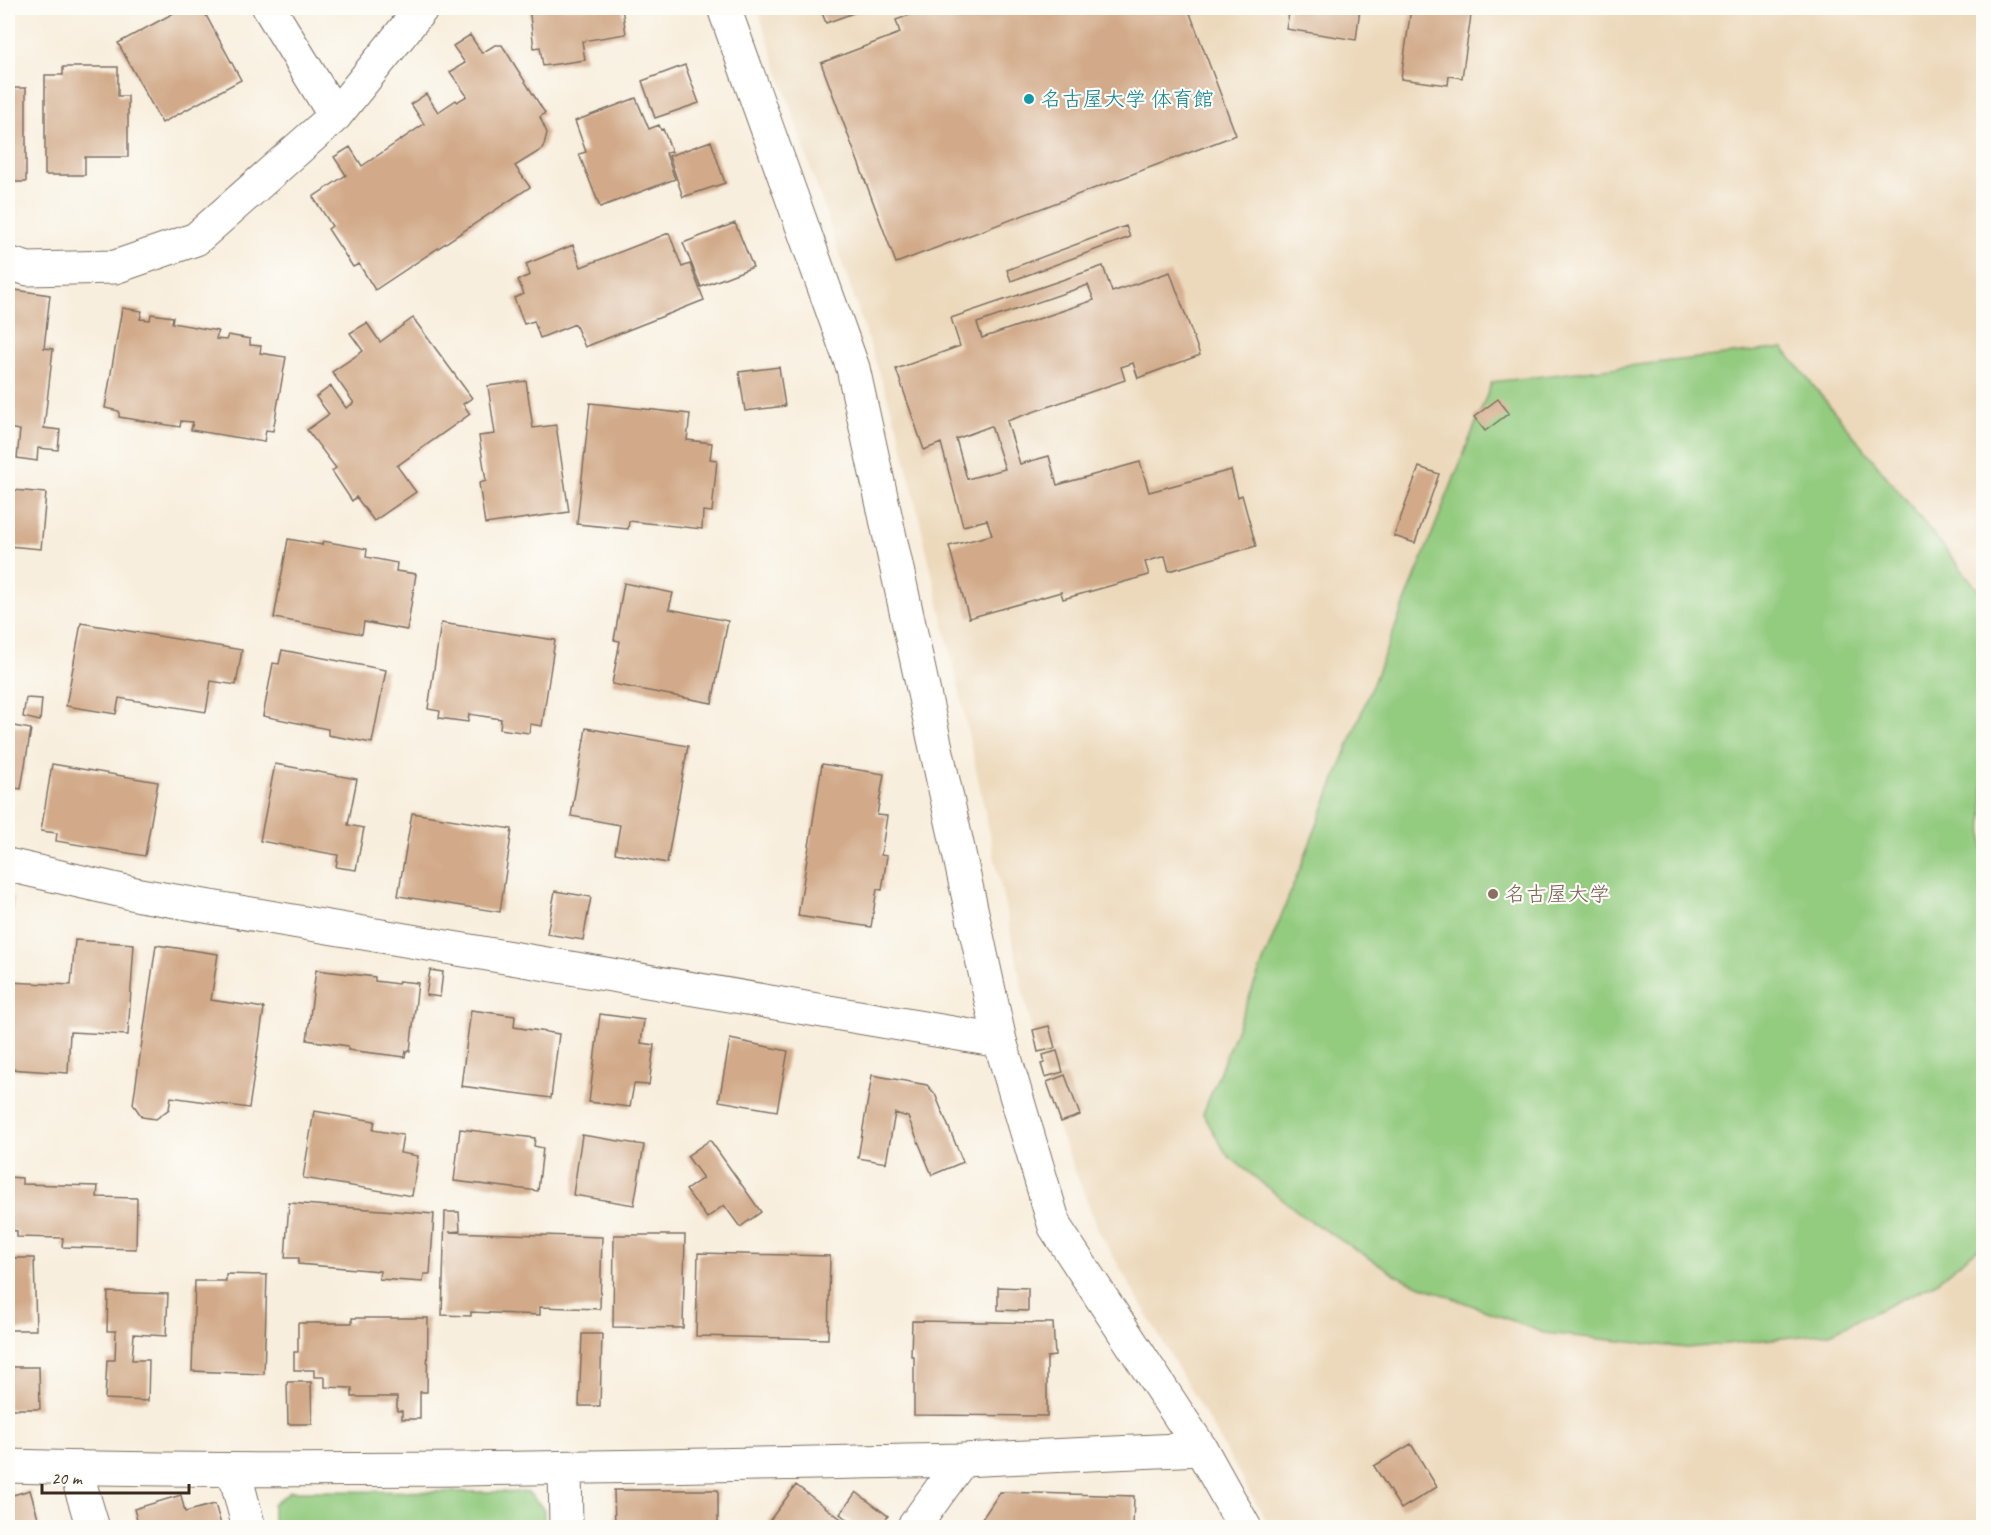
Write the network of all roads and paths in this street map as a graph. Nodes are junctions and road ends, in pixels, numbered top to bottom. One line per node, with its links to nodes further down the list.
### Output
1 (268, 8): 4 (street)
2 (422, 8): 4 (street)
3 (724, 8): 7 (street)
4 (335, 116): 5 (street)
5 (8, 263)
6 (8, 865): 7 (street)
7 (1000, 1041): 8 (street)
8 (1201, 1449): 9 (street); 18 (street)
9 (962, 1460): 12 (street); 17 (street)
10 (8, 1466): 11 (street)
11 (75, 1468): 13 (street); 14 (street)
12 (565, 1468): 13 (street); 16 (street)
13 (234, 1470): 15 (street)
14 (93, 1527)
15 (249, 1527)
16 (566, 1527)
17 (913, 1527)
18 (1245, 1527)

